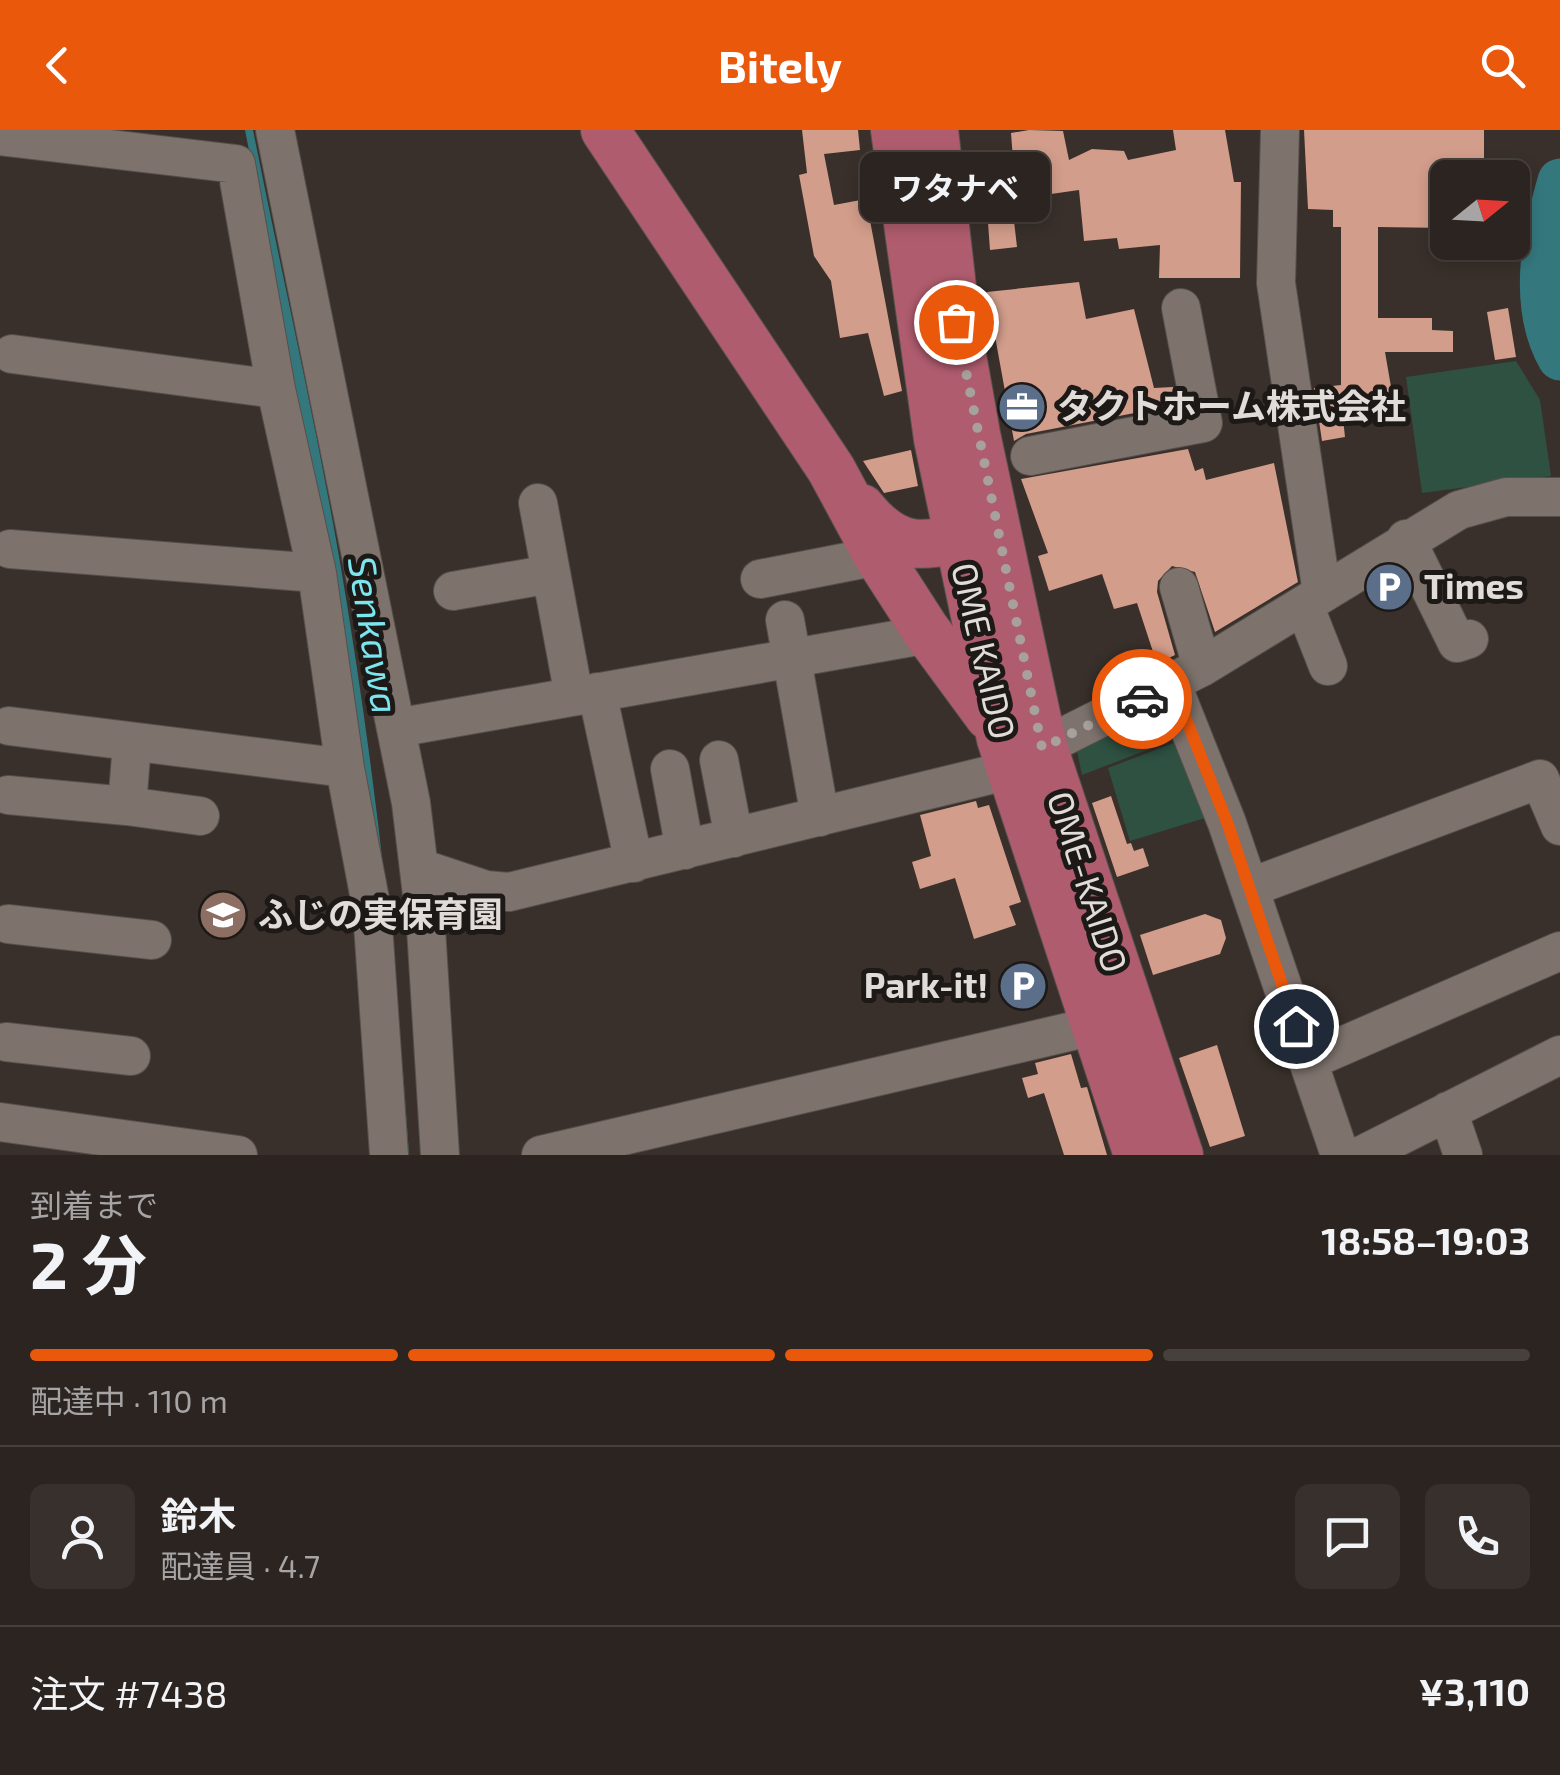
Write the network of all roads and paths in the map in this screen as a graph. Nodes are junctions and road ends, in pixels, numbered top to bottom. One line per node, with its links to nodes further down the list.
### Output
1 (275, 130): 31 (street)
2 (605, 130): 11 (main road)
3 (895, 130): 14 (main road, OME KAIDO)
4 (934, 130): 14 (main road)
5 (1280, 130): 23 (street)
6 (0, 136): 9 (street)
7 (1188, 330): 10 (street)
8 (12, 354): 9 (street)
9 (276, 389): 18 (street)
10 (1030, 456)
11 (837, 478): 14 (main road); 17 (main road)
12 (1559, 499): 15 (street)
13 (538, 503): 19 (street)
14 (977, 534): 33 (main road, OME KAIDO)
15 (1406, 540): 23 (street); 26 (street)
16 (10, 549): 18 (street)
17 (878, 556): 20 (street); 24 (main road)
18 (318, 572): 35 (street)
19 (551, 574): 22 (street); 29 (street)
20 (760, 579)
21 (1180, 587): 28 (street)
22 (453, 591)
23 (1313, 599): 27 (street); 28 (street)
24 (924, 629): 25 (street); 33 (main road)
25 (788, 638): 29 (street); 40 (street)
26 (1469, 640)
27 (1328, 666)
28 (1187, 676): 33 (street); 46 (street)
29 (585, 694): 31 (street); 44 (street)
30 (9, 726): 32 (street)
31 (396, 728): 45 (street)
32 (132, 744): 35 (street); 38 (street)
33 (1018, 752): 40 (street); 50 (main road, OME KAIDO); 62 (main road, OME-KAIDO)
34 (719, 760): 42 (street)
35 (346, 768): 58 (street)
36 (670, 769): 43 (street)
37 (8, 795): 38 (street)
38 (127, 806): 39 (street)
39 (200, 816)
40 (820, 816): 42 (street)
41 (1560, 826): 46 (street)
42 (734, 838): 43 (street)
43 (685, 850): 44 (street)
44 (634, 863): 45 (street)
45 (420, 868): 59 (street)
46 (1249, 888): 53 (street)
47 (8, 924): 48 (street)
48 (152, 940)
49 (1560, 951): 53 (street)
50 (1094, 1026): 60 (street); 61 (main road, OME KAIDO)
51 (6, 1042): 52 (street)
52 (130, 1056)
53 (1308, 1061): 63 (street)
54 (1557, 1067): 55 (street)
55 (1448, 1112): 64 (street); 65 (street)
56 (0, 1122): 57 (street)
57 (238, 1155)
58 (388, 1155)
59 (440, 1155)
60 (541, 1155)
61 (1138, 1155)
62 (1179, 1155)
63 (1340, 1155)
64 (1362, 1155)
65 (1463, 1155)

